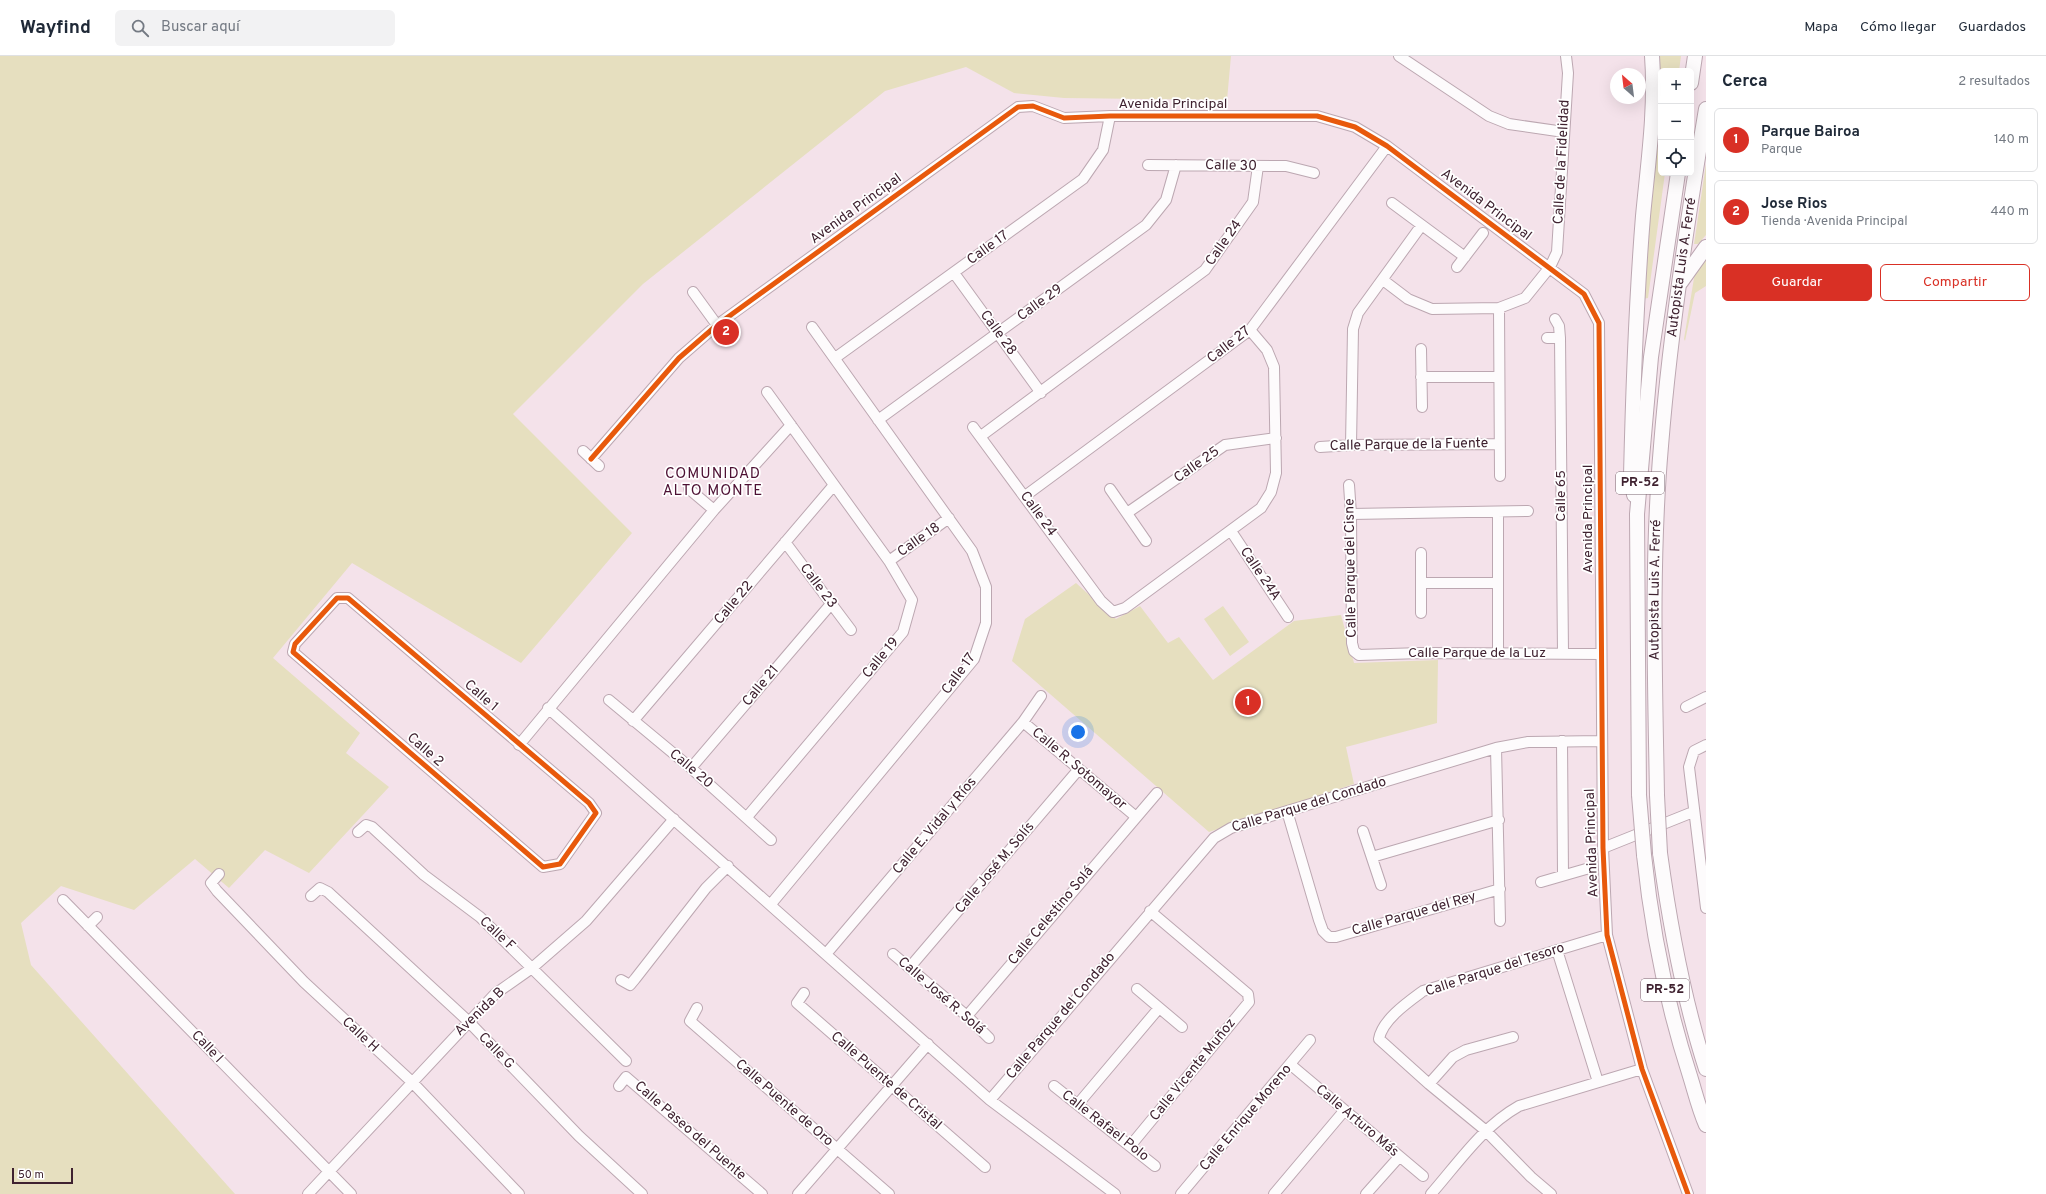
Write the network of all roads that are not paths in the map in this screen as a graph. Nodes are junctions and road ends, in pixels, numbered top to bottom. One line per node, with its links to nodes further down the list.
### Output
1 (1399, 56): 8 (street)
2 (1566, 56): 8 (street, Calle de la Fidelidad)
3 (1652, 56): 61 (highway)
4 (1695, 56): 5 (highway)
5 (1693, 68)
6 (1110, 116): 9 (street, Avenida Principal); 22 (street, Calle 17); 28 (street, Avenida Principal)
7 (1706, 118): 24 (highway, Autopista Luis A. Ferré / PR-52)
8 (1564, 132): 21 (street, Calle de la Fidelidad)
9 (1387, 146): 21 (street, Avenida Principal); 30 (street, Calle 27)
10 (1148, 164): 11 (street, Calle 30)
11 (1176, 165): 12 (street, Calle 30); 31 (street, Calle 29)
12 (1258, 166): 13 (street, Calle 30); 39 (street, Calle 24)
13 (1314, 173)
14 (1678, 176): 61 (highway, Autopista Luis A. Ferré / PR-52)
15 (1392, 203): 16 (street)
16 (1421, 226): 19 (street); 23 (street)
17 (1483, 233): 19 (street)
18 (1706, 247): 24 (highway)
19 (1465, 257): 20 (street)
20 (1457, 267)
21 (1550, 267): 26 (street, Calle de la Fidelidad); 78 (street, Avenida Principal)
22 (954, 272): 31 (street, Calle 28); 35 (street, Calle 17)
23 (1383, 280): 26 (street, Calle de la Fidelidad); 46 (street)
24 (1678, 286): 143 (highway, Autopista Luis A. Ferré / PR-52, bridge)
25 (693, 292): 28 (street)
26 (1498, 308): 37 (street)
27 (1554, 319): 33 (street, Calle 65)
28 (717, 325): 49 (street, Avenida Principal)
29 (812, 327): 35 (street, Calle 17)
30 (1250, 330): 45 (street, Calle 24); 55 (street, Calle 27)
31 (999, 333): 39 (street, Calle 28); 41 (street, Calle 29)
32 (1547, 338): 33 (street)
33 (1560, 338): 77 (street, Calle 65)
34 (1421, 349): 36 (street)
35 (835, 358): 41 (street, Calle 17)
36 (1421, 377): 37 (street); 40 (street)
37 (1498, 377): 47 (street)
38 (767, 392): 42 (street, Calle 19)
39 (1041, 393): 44 (street, Calle 24)
40 (1422, 407)
41 (878, 420): 62 (street, Calle 17)
42 (791, 425): 51 (street, Calle 19); 56 (street)
43 (973, 427): 44 (street)
44 (982, 436): 55 (street, Calle 24)
45 (1276, 438): 59 (street, Calle 25); 63 (street, Calle 24)
46 (1351, 444): 47 (street, Calle Parque de la Fuente); 48 (street, Calle Parque de la Fuente)
47 (1499, 444): 50 (street)
48 (1320, 447)
49 (583, 451)
50 (1500, 476)
51 (834, 485): 65 (street, Calle 22); 67 (street, Calle 19)
52 (1349, 485): 60 (street, Calle Parque del Cisne)
53 (689, 489): 56 (street)
54 (1110, 489): 59 (street)
55 (1025, 496): 63 (street, Calle 24)
56 (714, 510): 83 (street)
57 (1528, 511): 58 (street)
58 (1498, 512): 60 (street); 68 (street)
59 (1127, 513): 64 (street)
60 (1351, 514): 75 (street, Calle Parque del Cisne)
61 (1637, 514): 153 (highway, Autopista Luis A. Ferré / PR-52, bridge)
62 (949, 518): 67 (street, Calle 18); 116 (street, Calle 17)
63 (1231, 531): 73 (street, Calle 24A)
64 (1146, 541)
65 (785, 542): 71 (street, Calle 23); 84 (street, Calle 22)
66 (1421, 553): 69 (street)
67 (889, 561): 98 (street, Calle 19)
68 (1498, 582): 69 (street); 76 (street)
69 (1421, 583): 72 (street)
70 (348, 598): 88 (street, Calle 1); 96 (street, Calle 2)
71 (831, 604): 74 (street, Calle 23); 91 (street, Calle 21)
72 (1421, 613)
73 (1288, 617)
74 (851, 630)
75 (1354, 651): 76 (street, Calle Parque de la Luz)
76 (1498, 653): 77 (street, Calle Parque de la Luz)
77 (1563, 653): 78 (street, Calle Parque de la Luz)
78 (1601, 654): 87 (street, Avenida Principal)
79 (1041, 696): 85 (street, Calle E. Vidal y Ríos)
80 (1706, 697): 82 (street)
81 (609, 700): 84 (street, Calle 20)
82 (1686, 707)
83 (548, 708): 88 (street); 99 (street)
84 (633, 721): 91 (street, Calle 20)
85 (1023, 722): 92 (street, Calle R. Sotomayor); 124 (street, Calle E. Vidal y Ríos)
86 (1562, 741): 87 (street, Calle Parque del Condado); 90 (street, Calle Parque del Condado); 109 (street)
87 (1602, 741): 104 (street, Avenida Principal)
88 (519, 745): 96 (street, Calle 1)
89 (1706, 745): 95 (street)
90 (1496, 748): 94 (street, Calle Parque del Condado); 100 (street)
91 (691, 768): 98 (street, Calle 20)
92 (1079, 769): 97 (street, Calle R. Sotomayor); 126 (street, Calle José M. Solís)
93 (1157, 793): 97 (street, Calle Celestino Solá)
94 (1287, 811): 112 (street, Calle Parque del Rey); 118 (street, Calle Parque del Condado)
95 (1693, 812): 104 (street); 113 (street)
96 (596, 813)
97 (1135, 816): 133 (street, Calle Celestino Solá)
98 (747, 817): 103 (street, Calle 20)
99 (674, 819): 106 (street); 127 (street, Avenida B)
100 (1499, 820): 105 (street); 112 (street)
101 (1363, 831): 105 (street)
102 (358, 832): 127 (street, Calle F)
103 (771, 840)
104 (1603, 848): 122 (street, Avenida Principal)
105 (1372, 857): 111 (street)
106 (728, 866): 116 (street); 128 (street)
107 (1586, 869): 109 (street)
108 (219, 874): 144 (street, Calle H)
109 (1563, 875): 110 (street)
110 (1541, 882)
111 (1381, 885)
112 (1500, 889): 120 (street)
113 (1705, 894): 117 (street)
114 (311, 896): 134 (street, Calle G)
115 (62, 900): 121 (street, Calle I)
116 (770, 904): 124 (street)
117 (1706, 908)
118 (1150, 911): 150 (street, Calle Parque del Condado); 155 (street, Calle Vicente Muñoz)
119 (97, 917): 121 (street)
120 (1500, 921)
121 (88, 926): 160 (street, Calle I)
122 (1607, 936): 123 (street, Calle Parque del Tesoro); 142 (street, Avenida Principal)
123 (1557, 950): 145 (street); 146 (street, Calle Parque del Tesoro)
124 (826, 954): 139 (street)
125 (893, 954): 126 (street, Calle José R. Solá)
126 (910, 967): 133 (street, Calle José R. Solá)
127 (532, 968): 134 (street, Avenida B); 140 (street, Calle F)
128 (622, 980)
129 (1136, 989): 132 (street)
130 (804, 994): 148 (street, Calle Puente de Cristal)
131 (697, 1008): 156 (street, Calle Puente de Oro)
132 (1159, 1008): 135 (street); 151 (street)
133 (967, 1016): 137 (street, Calle José R. Solá)
134 (468, 1021): 144 (street, Avenida B); 166 (street, Calle G)
135 (1182, 1027)
136 (1513, 1037): 146 (street)
137 (990, 1038)
138 (1310, 1040): 141 (street, Calle Enrique Moreno)
139 (928, 1044): 148 (street); 150 (street)
140 (626, 1061)
141 (1291, 1065): 152 (street, Calle Arturo Más); 171 (street, Calle Enrique Moreno)
142 (1642, 1069): 145 (street); 175 (street, Avenida Principal)
143 (1706, 1069)
144 (412, 1082): 160 (street, Avenida B); 165 (street, Calle H)
145 (1598, 1082): 154 (street)
146 (1429, 1084): 154 (street)
147 (619, 1086): 167 (street, Calle Paseo del Puente)
148 (892, 1086): 156 (street); 159 (street, Calle Puente de Cristal)
149 (1054, 1086): 151 (street, Calle Rafael Polo)
150 (990, 1100): 170 (street)
151 (1078, 1104): 155 (street, Calle Rafael Polo)
152 (1344, 1111): 157 (street, Calle Arturo Más); 172 (street)
153 (1705, 1123)
154 (1485, 1130): 162 (street); 174 (street)
155 (1132, 1145): 158 (street, Calle Rafael Polo)
156 (838, 1149): 168 (street); 169 (street, Calle Puente de Oro)
157 (1399, 1157): 161 (street, Calle Arturo Más); 173 (street)
158 (1155, 1166)
159 (985, 1167)
160 (328, 1171): 163 (street, Avenida B); 164 (street, Calle I)
161 (1424, 1176)
162 (1436, 1192)
163 (308, 1194)
164 (351, 1194)
165 (519, 1194)
166 (642, 1194)
167 (762, 1194)
168 (798, 1194)
169 (889, 1194)
170 (1115, 1194)
171 (1181, 1194)
172 (1274, 1194)
173 (1366, 1194)
174 (1551, 1194)
175 (1688, 1194)

